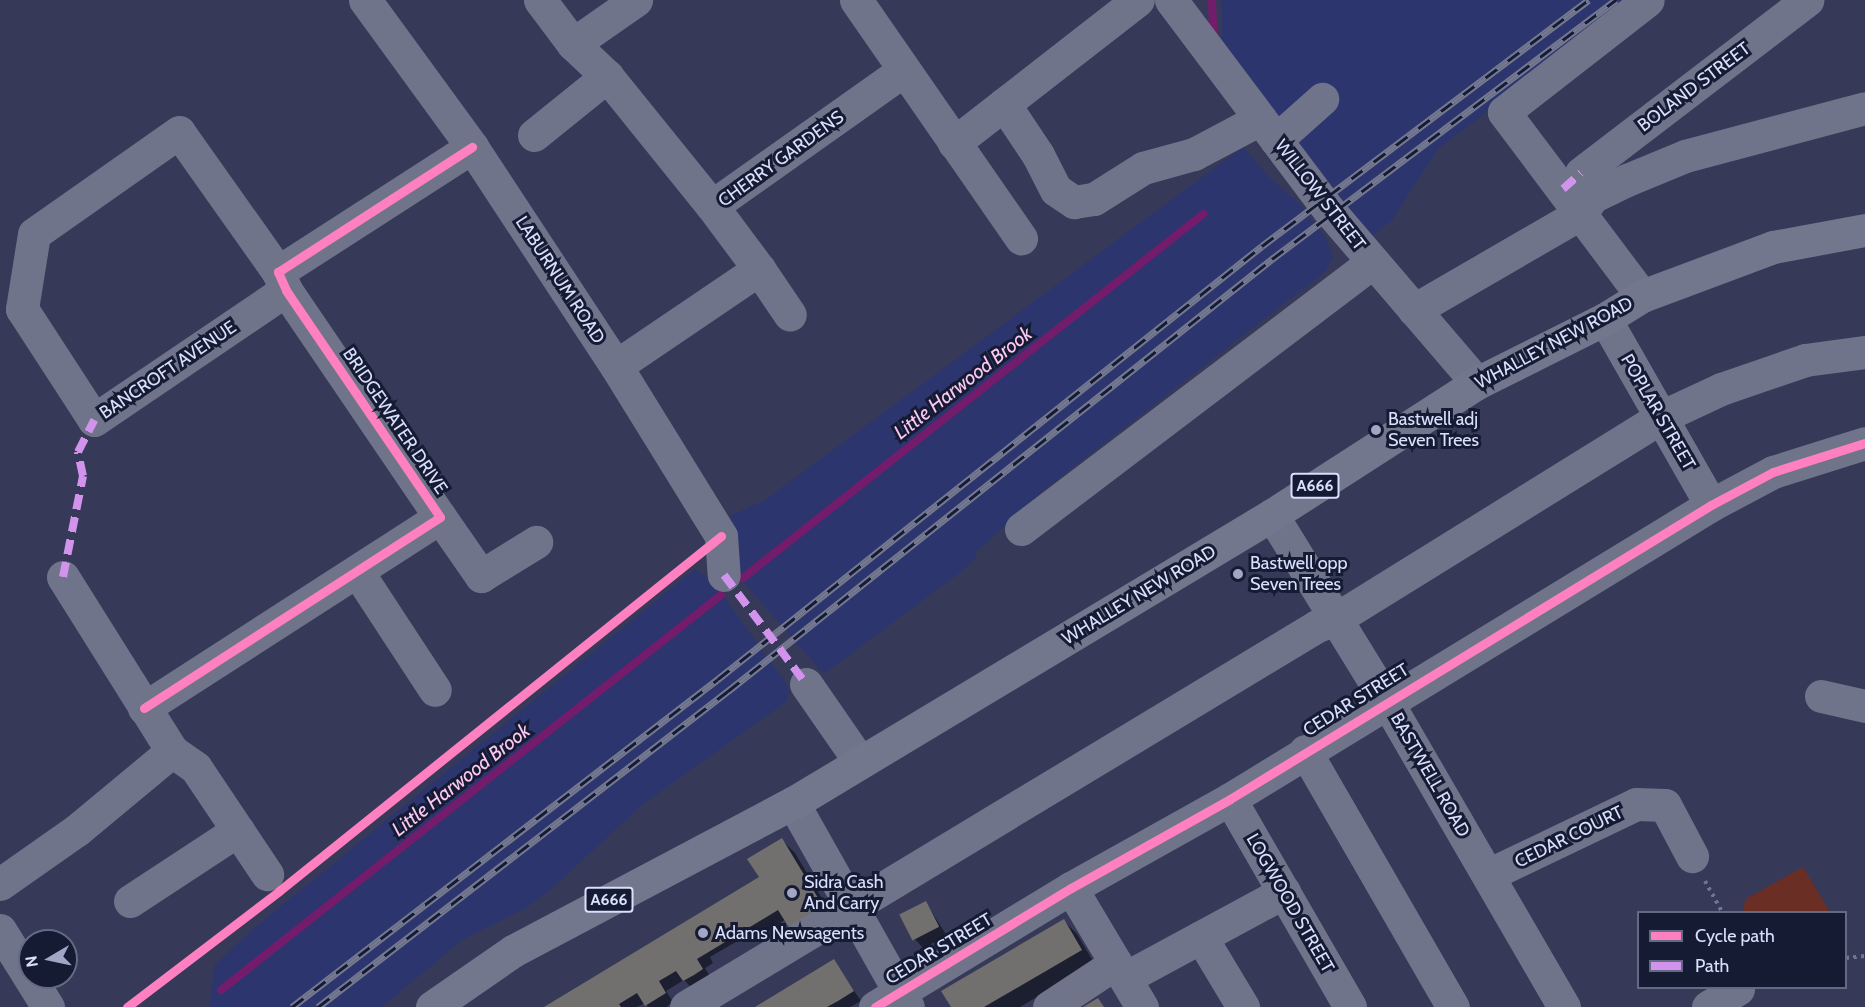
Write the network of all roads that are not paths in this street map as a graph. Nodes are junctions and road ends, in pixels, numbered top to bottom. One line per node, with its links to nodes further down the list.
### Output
1 (365, 0): 18 (street, LABURNUM ROAD)
2 (540, 0): 9 (street)
3 (636, 0): 9 (street)
4 (856, 0): 10 (street)
5 (1138, 0): 14 (street)
6 (1171, 0): 15 (street, WILLOW STREET)
7 (1648, 0): 21 (street)
8 (1808, 0): 19 (street, BOLAND STREET)
9 (573, 44): 11 (street)
10 (904, 70): 17 (street); 20 (street, CHERRY GARDENS)
11 (607, 76): 16 (street); 20 (street)
12 (1322, 99): 15 (street)
13 (1864, 103): 21 (street)
14 (1004, 104): 15 (street); 17 (street)
15 (1268, 129): 24 (street, WILLOW STREET)
16 (534, 135)
17 (954, 143): 23 (street)
18 (472, 147): 26 (street); 32 (street, LABURNUM ROAD)
19 (1581, 173)
20 (712, 206): 25 (street, CHERRY GARDENS)
21 (1581, 213): 27 (street); 28 (street)
22 (1865, 230): 27 (highway, WHALLEY NEW ROAD / A666)
23 (1022, 238)
24 (1373, 262): 28 (street, WILLOW STREET); 39 (street)
25 (759, 269): 29 (street, CHERRY GARDENS); 32 (street)
26 (282, 281): 26 (street, BANCROFT AVENUE); 38 (street, BRIDGEWATER DRIVE)
27 (1642, 296): 30 (highway, WHALLEY NEW ROAD / A666)
28 (1414, 310): 33 (street, WILLOW STREET)
29 (790, 315)
30 (1605, 319): 33 (highway, WHALLEY NEW ROAD / A666); 34 (street, POPLAR STREET)
31 (1865, 352): 34 (street)
32 (616, 366): 42 (street, LABURNUM ROAD)
33 (1477, 383): 37 (highway, WHALLEY NEW ROAD / A666)
34 (1661, 417): 36 (street, POPLAR STREET); 44 (street)
35 (1865, 443): 36 (street, CEDAR STREET)
36 (1711, 505): 48 (street, CEDAR STREET)
37 (1272, 514): 44 (street, BASTWELL ROAD); 53 (highway, WHALLEY NEW ROAD / A666)
38 (440, 516): 40 (street); 41 (street, BRIDGEWATER DRIVE)
39 (1021, 529)
40 (536, 542)
41 (357, 571): 46 (street); 50 (street, BRIDGEWATER DRIVE)
42 (723, 575)
43 (63, 577): 50 (street)
44 (1334, 620): 48 (street, BASTWELL ROAD); 64 (street)
45 (806, 684): 53 (street)
46 (435, 690)
47 (1821, 696): 49 (street)
48 (1386, 700): 52 (street, CEDAR STREET); 59 (street, BASTWELL ROAD)
49 (1865, 706)
50 (144, 708): 51 (street)
51 (172, 751): 56 (street); 60 (street)
52 (1305, 751): 54 (street, CEDAR STREET); 77 (street)
53 (860, 762): 55 (highway, WHALLEY NEW ROAD / A666)
54 (1230, 799): 61 (street, CEDAR STREET); 62 (street, LOGWOOD STREET)
55 (793, 803): 64 (street); 71 (highway, WHALLEY NEW ROAD / A666)
56 (238, 830): 58 (street); 63 (street)
57 (1692, 856): 59 (street, CEDAR COURT)
58 (267, 874)
59 (1488, 875): 78 (street, BASTWELL ROAD)
60 (0, 884)
61 (1071, 888): 67 (street); 69 (street, CEDAR STREET)
62 (1284, 892): 66 (street); 76 (street, LOGWOOD STREET)
63 (130, 902)
64 (851, 907): 69 (street); 72 (street)
65 (0, 930): 70 (street)
66 (1201, 937): 67 (street); 75 (street)
67 (1120, 970): 73 (street); 74 (street)
68 (1738, 989): 79 (street)
69 (894, 1002)
70 (48, 1007)
71 (432, 1007)
72 (686, 1007)
73 (1049, 1007)
74 (1142, 1007)
75 (1243, 1007)
76 (1350, 1007)
77 (1453, 1007)
78 (1564, 1007)
79 (1708, 1007)

